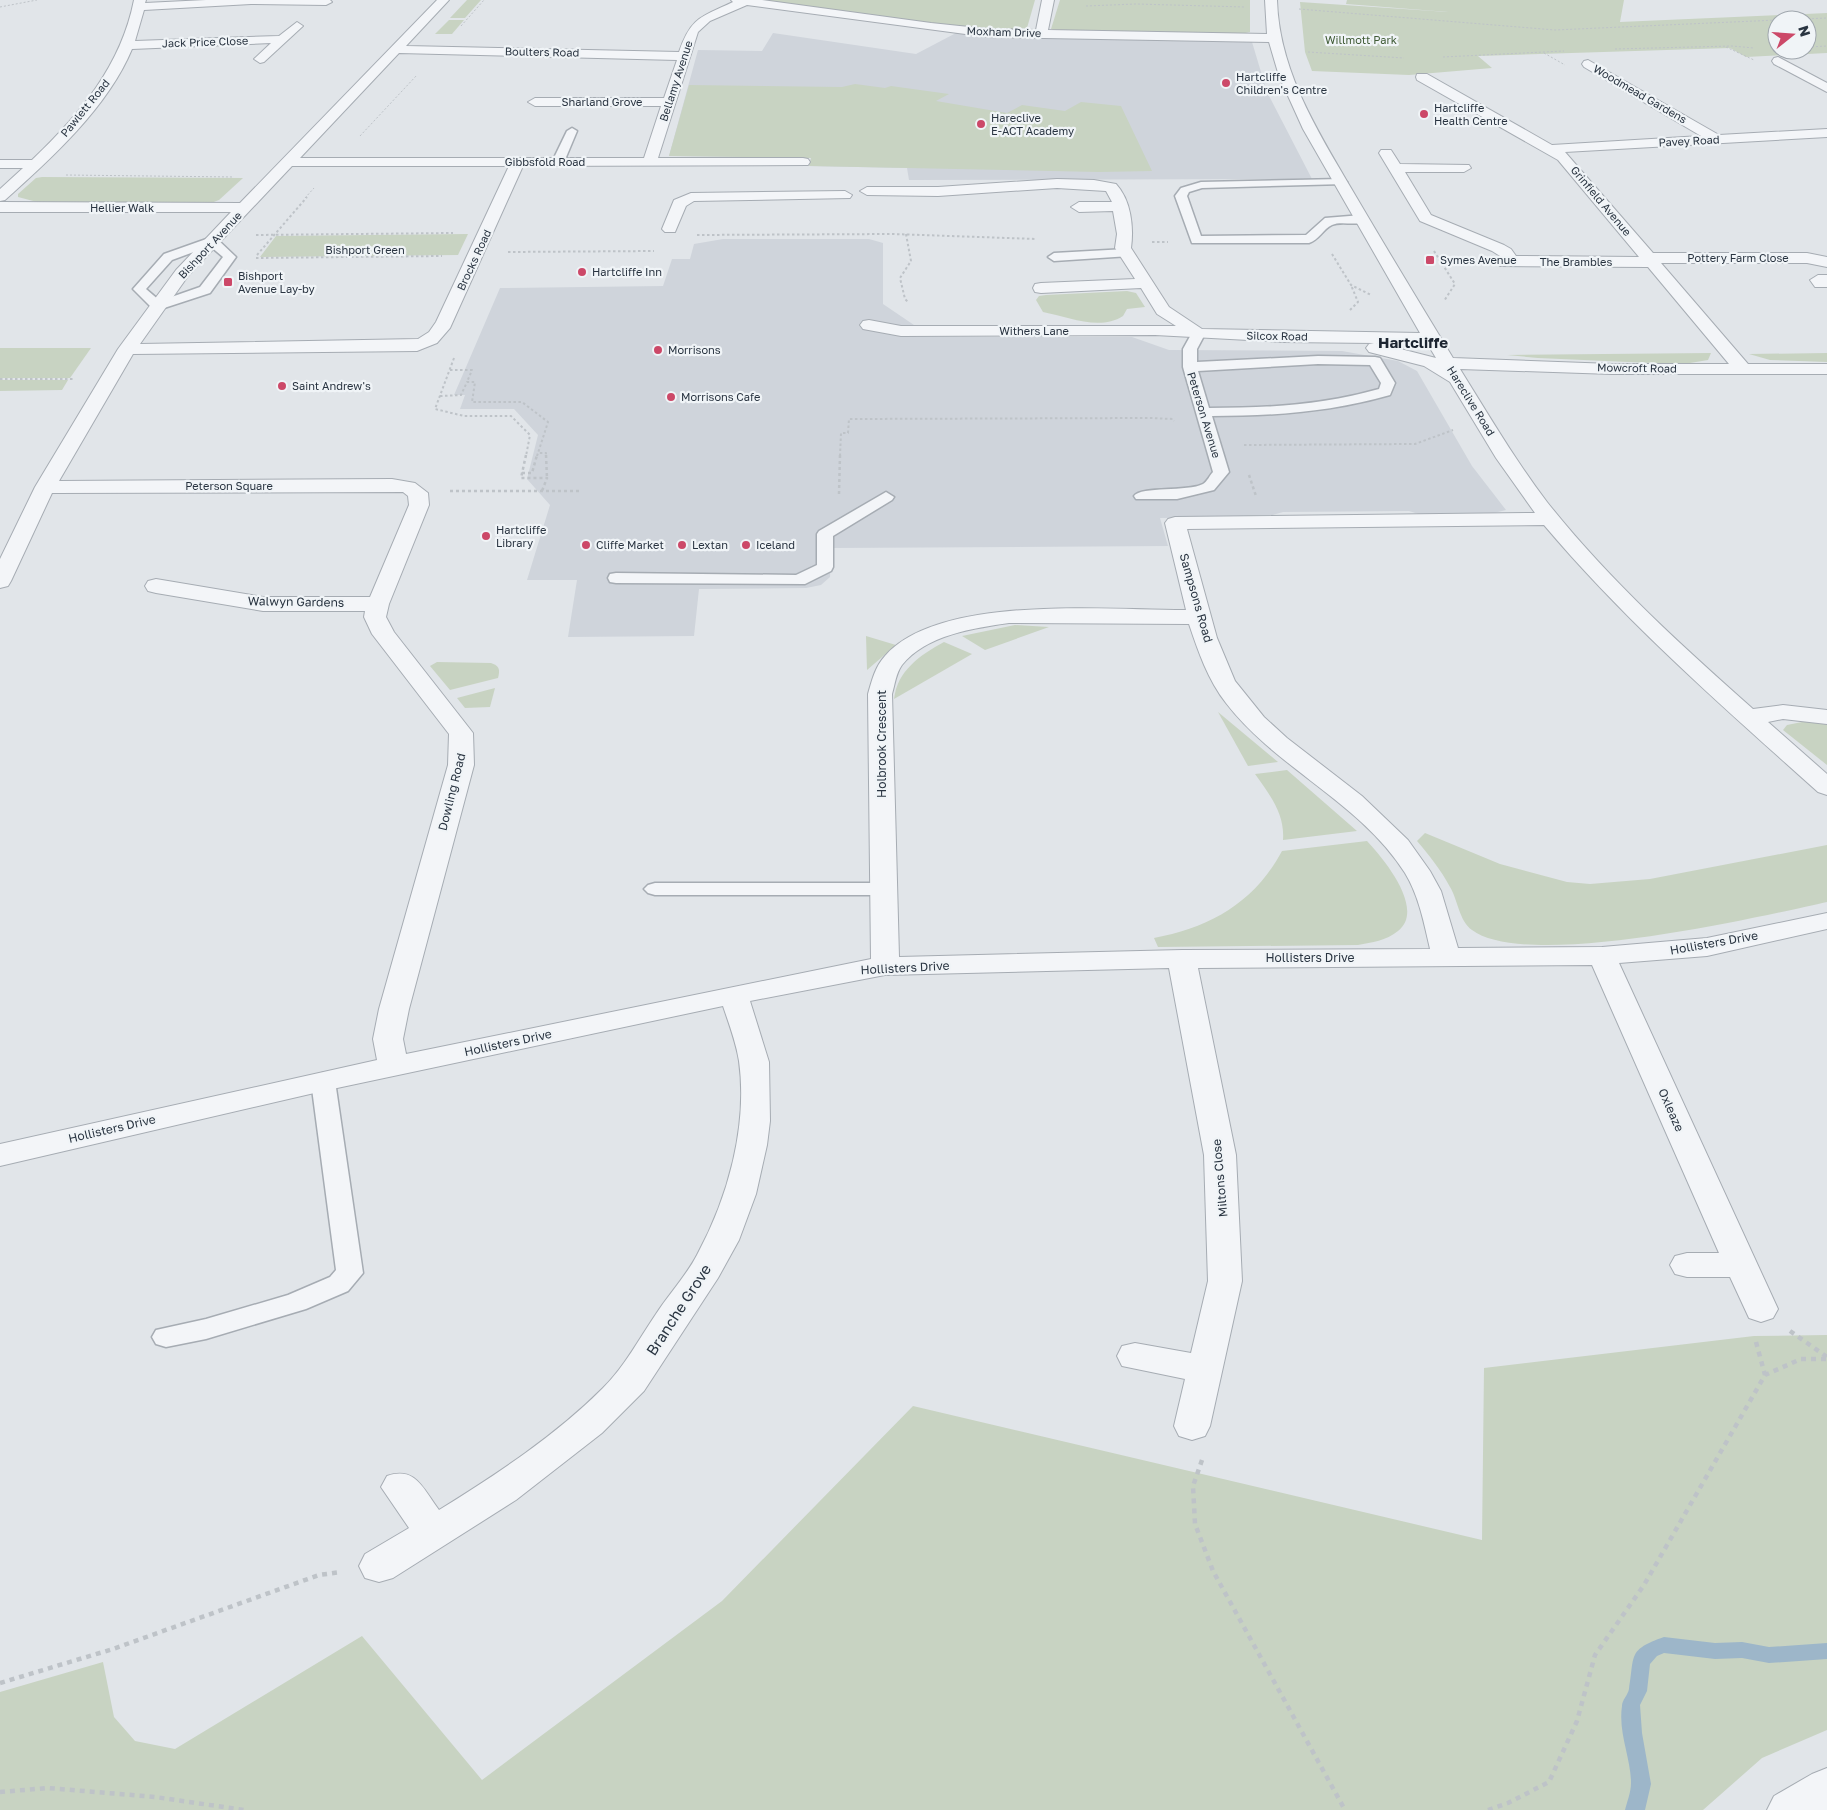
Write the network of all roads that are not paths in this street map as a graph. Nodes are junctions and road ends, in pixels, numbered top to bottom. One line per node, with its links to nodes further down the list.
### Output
1 (443, 0): 13 (street, Bishport Avenue)
2 (1048, 0): 9 (street)
3 (1271, 0): 12 (street, Hareclive Road)
4 (742, 1): 9 (street, Moxham Drive); 14 (street, Bellamy Avenue)
5 (326, 2): 6 (street)
6 (255, 3): 7 (street)
7 (140, 4): 11 (street, Pawlett Road)
8 (297, 26): 10 (street, Jack Price Close)
9 (1041, 34): 12 (street, Moxham Drive)
10 (282, 39): 11 (street, Jack Price Close); 15 (street, Jack Price Close)
11 (128, 44): 36 (street, Pawlett Road)
12 (1275, 45): 39 (street, Hareclive Road)
13 (398, 49): 14 (street, Boulters Road); 29 (street, Bishport Avenue)
14 (685, 56): 23 (street, Bellamy Avenue)
15 (260, 60)
16 (1798, 60): 17 (street)
17 (1778, 61): 19 (street); 21 (street)
18 (1610, 62): 26 (street, Woodmead Gardens)
19 (1760, 62)
20 (1422, 77): 27 (street, Grinfield Avenue)
21 (1827, 88)
22 (535, 102): 23 (street, Sharland Grove)
23 (669, 102): 32 (street, Bellamy Avenue)
24 (572, 131): 31 (lane)
25 (1827, 133): 26 (street, Pavey Road)
26 (1718, 140): 27 (street, Pavey Road)
27 (1550, 150): 53 (street, Grinfield Avenue)
28 (1386, 153): 37 (street)
29 (288, 162): 30 (street, Gibbsfold Road); 47 (street, Bishport Avenue)
30 (518, 162): 31 (street, Gibbsfold Road); 64 (street, Brocks Road)
31 (558, 162): 32 (street, Gibbsfold Road)
32 (650, 162): 33 (street, Gibbsfold Road)
33 (752, 162): 34 (street, Gibbsfold Road); 41 (street)
34 (803, 162)
35 (0, 164): 36 (street)
36 (37, 164): 43 (street, Pawlett Road)
37 (1395, 168): 38 (street); 53 (street, The Brambles)
38 (1464, 168)
39 (1331, 173): 48 (street, Hareclive Road); 48 (lane)
40 (867, 191): 44 (street, Silcox Road)
41 (750, 195): 42 (street); 49 (street)
42 (845, 195)
43 (0, 197)
44 (1120, 206): 46 (street); 51 (street, Silcox Road)
45 (0, 207): 47 (street, Hellier Walk)
46 (1079, 207)
47 (243, 208): 50 (street, Bishport Avenue)
48 (1362, 219): 58 (street, Hareclive Road)
49 (676, 232)
50 (212, 241): 57 (street, Bishport Avenue); 57 (lane); 57 (lane)
51 (1125, 248): 52 (lane); 55 (street, Silcox Road)
52 (1054, 257)
53 (1651, 260): 54 (street, Pottery Farm Close); 66 (street, Grinfield Avenue)
54 (1827, 262)
55 (1145, 283): 56 (street); 60 (street, Silcox Road)
56 (1041, 288)
57 (158, 306): 64 (street, Bishport Avenue)
58 (1401, 314): 61 (street); 63 (street, Hareclive Road)
59 (869, 325): 60 (street, Withers Lane)
60 (1198, 334): 62 (street, Silcox Road); 65 (lane, Peterson Avenue)
61 (1258, 335): 62 (street, Silcox Road); 63 (street, Silcox Road)
62 (1229, 336): 68 (street)
63 (1430, 338): 68 (street, Hareclive Road)
64 (127, 349): 70 (street, Bishport Avenue)
65 (1190, 367): 69 (lane, Peterson Avenue); 69 (lane)
66 (1743, 369): 67 (street, Mowcroft Road); 68 (street, Mowcroft Road)
67 (1827, 369)
68 (1451, 371): 74 (street, Hareclive Road)
69 (1205, 412): 72 (lane, Peterson Avenue)
70 (45, 487): 71 (street, Peterson Square); 76 (street, Bishport Avenue)
71 (413, 490): 78 (street, Dowling Road)
72 (1142, 496)
73 (886, 497): 75 (lane)
74 (1550, 519): 79 (street, Sampsons Road); 80 (street, Hareclive Road)
75 (616, 578)
76 (0, 581)
77 (156, 586): 78 (street, Walwyn Gardens)
78 (378, 604): 91 (street, Dowling Road)
79 (1200, 617): 84 (street, Holbrook Crescent); 87 (street, Sampsons Road)
80 (1749, 717): 81 (street); 82 (street, Hareclive Road)
81 (1827, 717)
82 (1827, 787)
83 (655, 889): 84 (lane)
84 (884, 889): 89 (street, Holbrook Crescent)
85 (1827, 920): 86 (street, Hollisters Drive)
86 (1602, 956): 87 (street, Hollisters Drive); 94 (street, Oxleaze)
87 (1446, 957): 88 (street, Hollisters Drive)
88 (1182, 959): 89 (street, Hollisters Drive); 99 (street, Miltons Close)
89 (885, 966): 90 (street, Hollisters Drive)
90 (734, 996): 91 (street, Hollisters Drive); 102 (street, Branche Grove)
91 (393, 1067): 92 (street, Hollisters Drive)
92 (323, 1081): 93 (street, Hollisters Drive); 97 (lane)
93 (0, 1154)
94 (1741, 1264): 95 (street); 96 (street, Oxleaze)
95 (1687, 1265)
96 (1760, 1309)
97 (166, 1337)
98 (1136, 1356): 99 (street)
99 (1205, 1369): 100 (street, Miltons Close)
100 (1192, 1426)
101 (400, 1487): 102 (street)
102 (434, 1532): 103 (street, Branche Grove)
103 (379, 1566)
104 (1827, 1788): 105 (street)
105 (1789, 1810)

